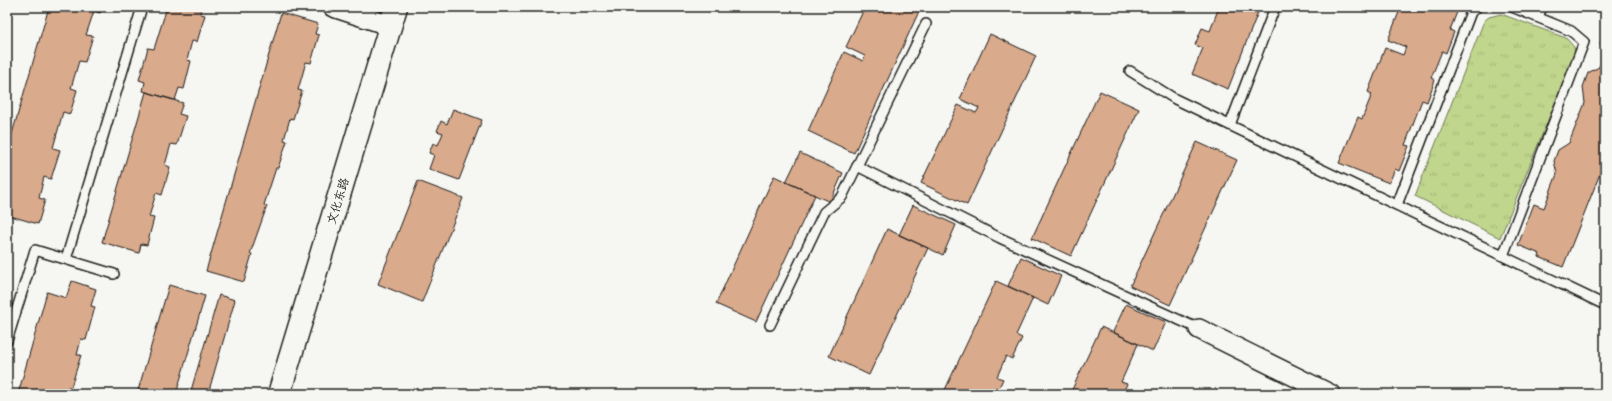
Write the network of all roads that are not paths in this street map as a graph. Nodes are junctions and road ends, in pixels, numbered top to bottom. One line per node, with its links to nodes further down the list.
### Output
1 (142, 7): 15 (lane)
2 (333, 7): 7 (street)
3 (1275, 7): 11 (lane)
4 (1477, 7): 13 (lane)
5 (1512, 7): 8 (lane)
6 (1542, 7): 8 (lane)
7 (393, 17): 21 (street, 文化东路)
8 (1538, 18): 14 (lane)
9 (926, 24): 12 (lane)
10 (1130, 71): 11 (lane)
11 (1230, 125): 13 (lane)
12 (857, 166): 18 (lane); 19 (lane)
13 (1397, 204): 14 (lane)
14 (1503, 256): 17 (lane)
15 (66, 259): 16 (lane); 20 (lane)
16 (114, 274)
17 (1605, 305)
18 (770, 325)
19 (1200, 329): 22 (street)
20 (7, 341)
21 (279, 394)
22 (1330, 394)

